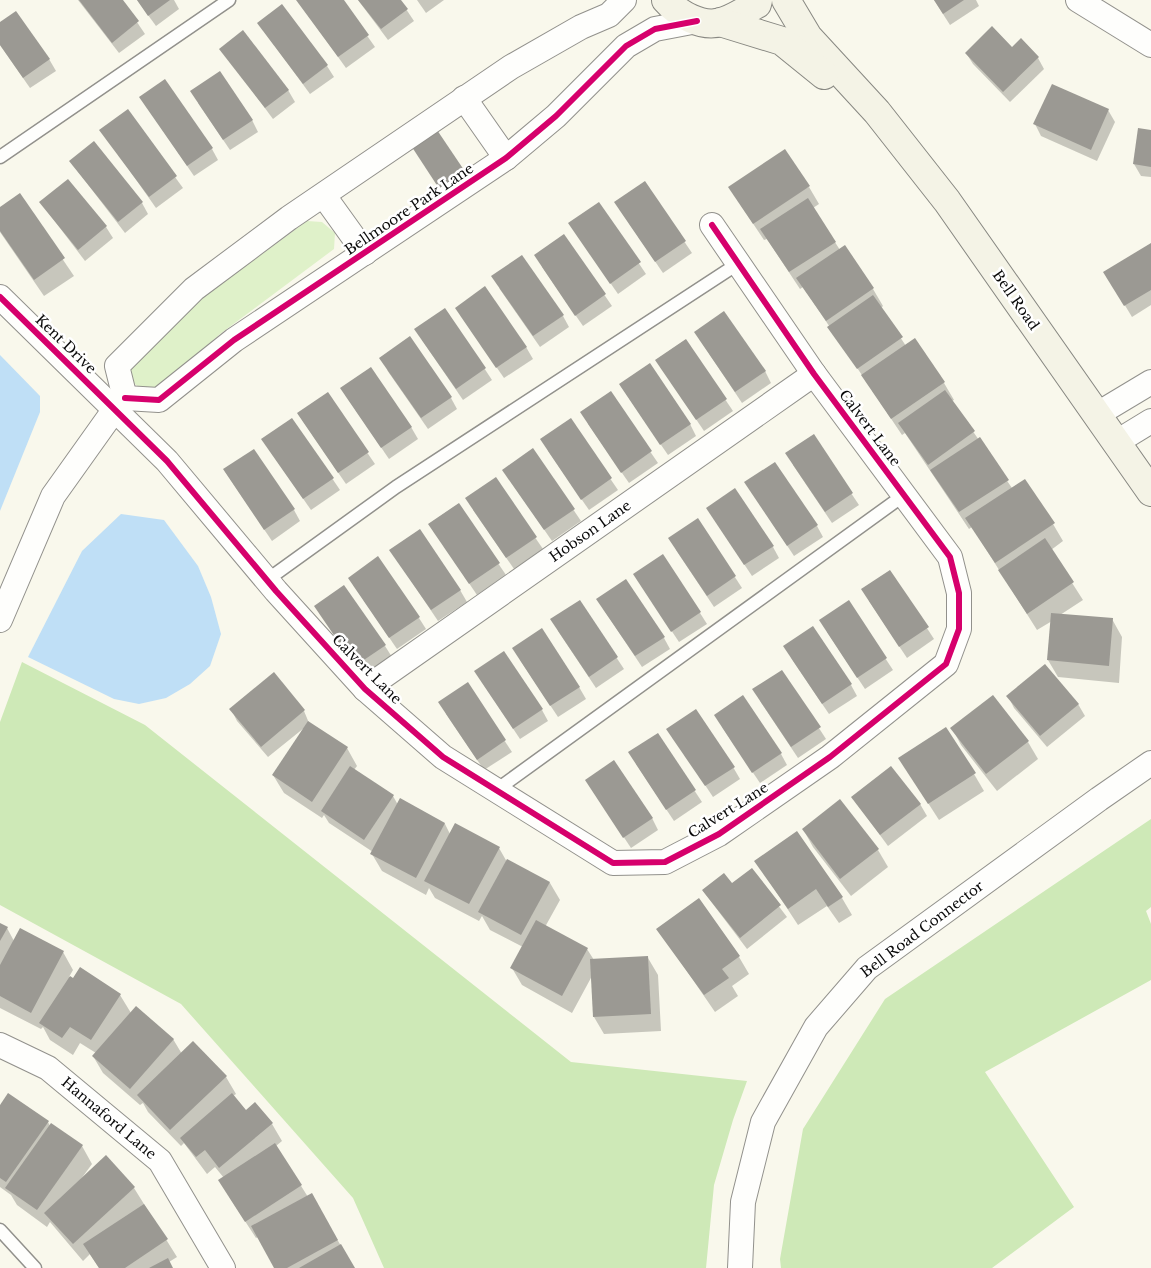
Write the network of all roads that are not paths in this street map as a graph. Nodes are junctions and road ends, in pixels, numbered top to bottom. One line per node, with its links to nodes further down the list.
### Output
1 (229, 0): 11 (lane)
2 (624, 0): 9 (street)
3 (666, 0): 7 (street, Bell Road)
4 (758, 0): 7 (street)
5 (786, 0): 10 (street, Bell Road)
6 (1078, 0): 8 (street)
7 (709, 22): 10 (street, Bell Road); 12 (street, Bellmoore Park Lane)
8 (1151, 45)
9 (464, 98): 12 (street); 13 (street)
10 (877, 112): 21 (street, Bell Road)
11 (0, 157)
12 (506, 158): 15 (street, Bellmoore Park Lane)
13 (324, 196): 15 (street); 20 (street)
14 (712, 225): 16 (street, Calvert Lane)
15 (366, 253): 20 (street, Bellmoore Park Lane)
16 (739, 263): 18 (street, Calvert Lane); 26 (lane)
17 (0, 297): 20 (street, Kent Drive)
18 (814, 374): 25 (street, Calvert Lane); 28 (street, Hobson Lane)
19 (1151, 382): 21 (street)
20 (120, 404): 26 (street, Calvert Lane); 27 (street)
21 (1096, 415): 23 (street, Bell Road)
22 (1151, 421): 23 (street)
23 (1115, 443): 24 (street, Bell Road)
24 (1151, 492)
25 (904, 495): 30 (lane); 30 (street, Calvert Lane)
26 (267, 580): 28 (street, Calvert Lane)
27 (0, 620)
28 (365, 689): 30 (street, Calvert Lane)
29 (1151, 763): 35 (street, Bell Road Connector)
30 (495, 791)
31 (0, 1045): 34 (street, Hannaford Lane)
32 (0, 1230): 33 (lane)
33 (35, 1268)
34 (224, 1268)
35 (740, 1268)

